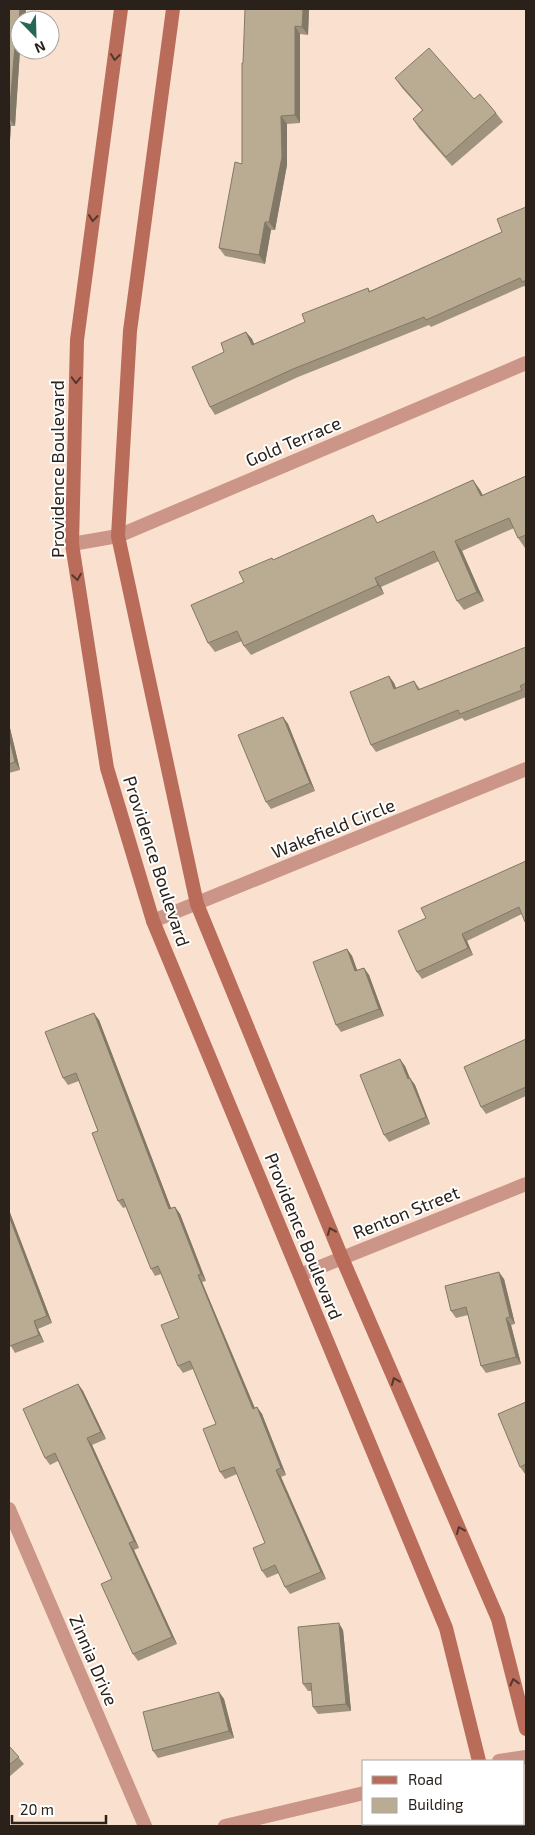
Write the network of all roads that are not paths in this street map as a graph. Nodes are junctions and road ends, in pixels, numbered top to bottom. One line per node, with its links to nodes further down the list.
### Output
1 (121, 9): 5 (main road, Providence Boulevard, one-way to 5)
2 (173, 9): 4 (main road, Providence Boulevard)
3 (526, 362): 4 (street, Gold Terrace)
4 (118, 536): 5 (street, Gold Terrace); 7 (main road, Providence Boulevard)
5 (72, 544): 8 (main road, Providence Boulevard, one-way to 8)
6 (526, 769): 7 (street, Wakefield Circle)
7 (197, 904): 8 (street, Wakefield Circle); 10 (main road, Providence Boulevard, one-way to 7)
8 (153, 921): 11 (main road, Providence Boulevard)
9 (526, 1184): 10 (street, Renton Street)
10 (342, 1258): 11 (street, Renton Street); 13 (main road, Providence Boulevard, one-way to 10)
11 (300, 1275): 15 (main road, Providence Boulevard)
12 (9, 1510): 18 (street, Zinnia Drive)
13 (526, 1729)
14 (526, 1757): 16 (street)
15 (479, 1760)
16 (506, 1760)
17 (362, 1793): 19 (street)
18 (145, 1826)
19 (225, 1826)

